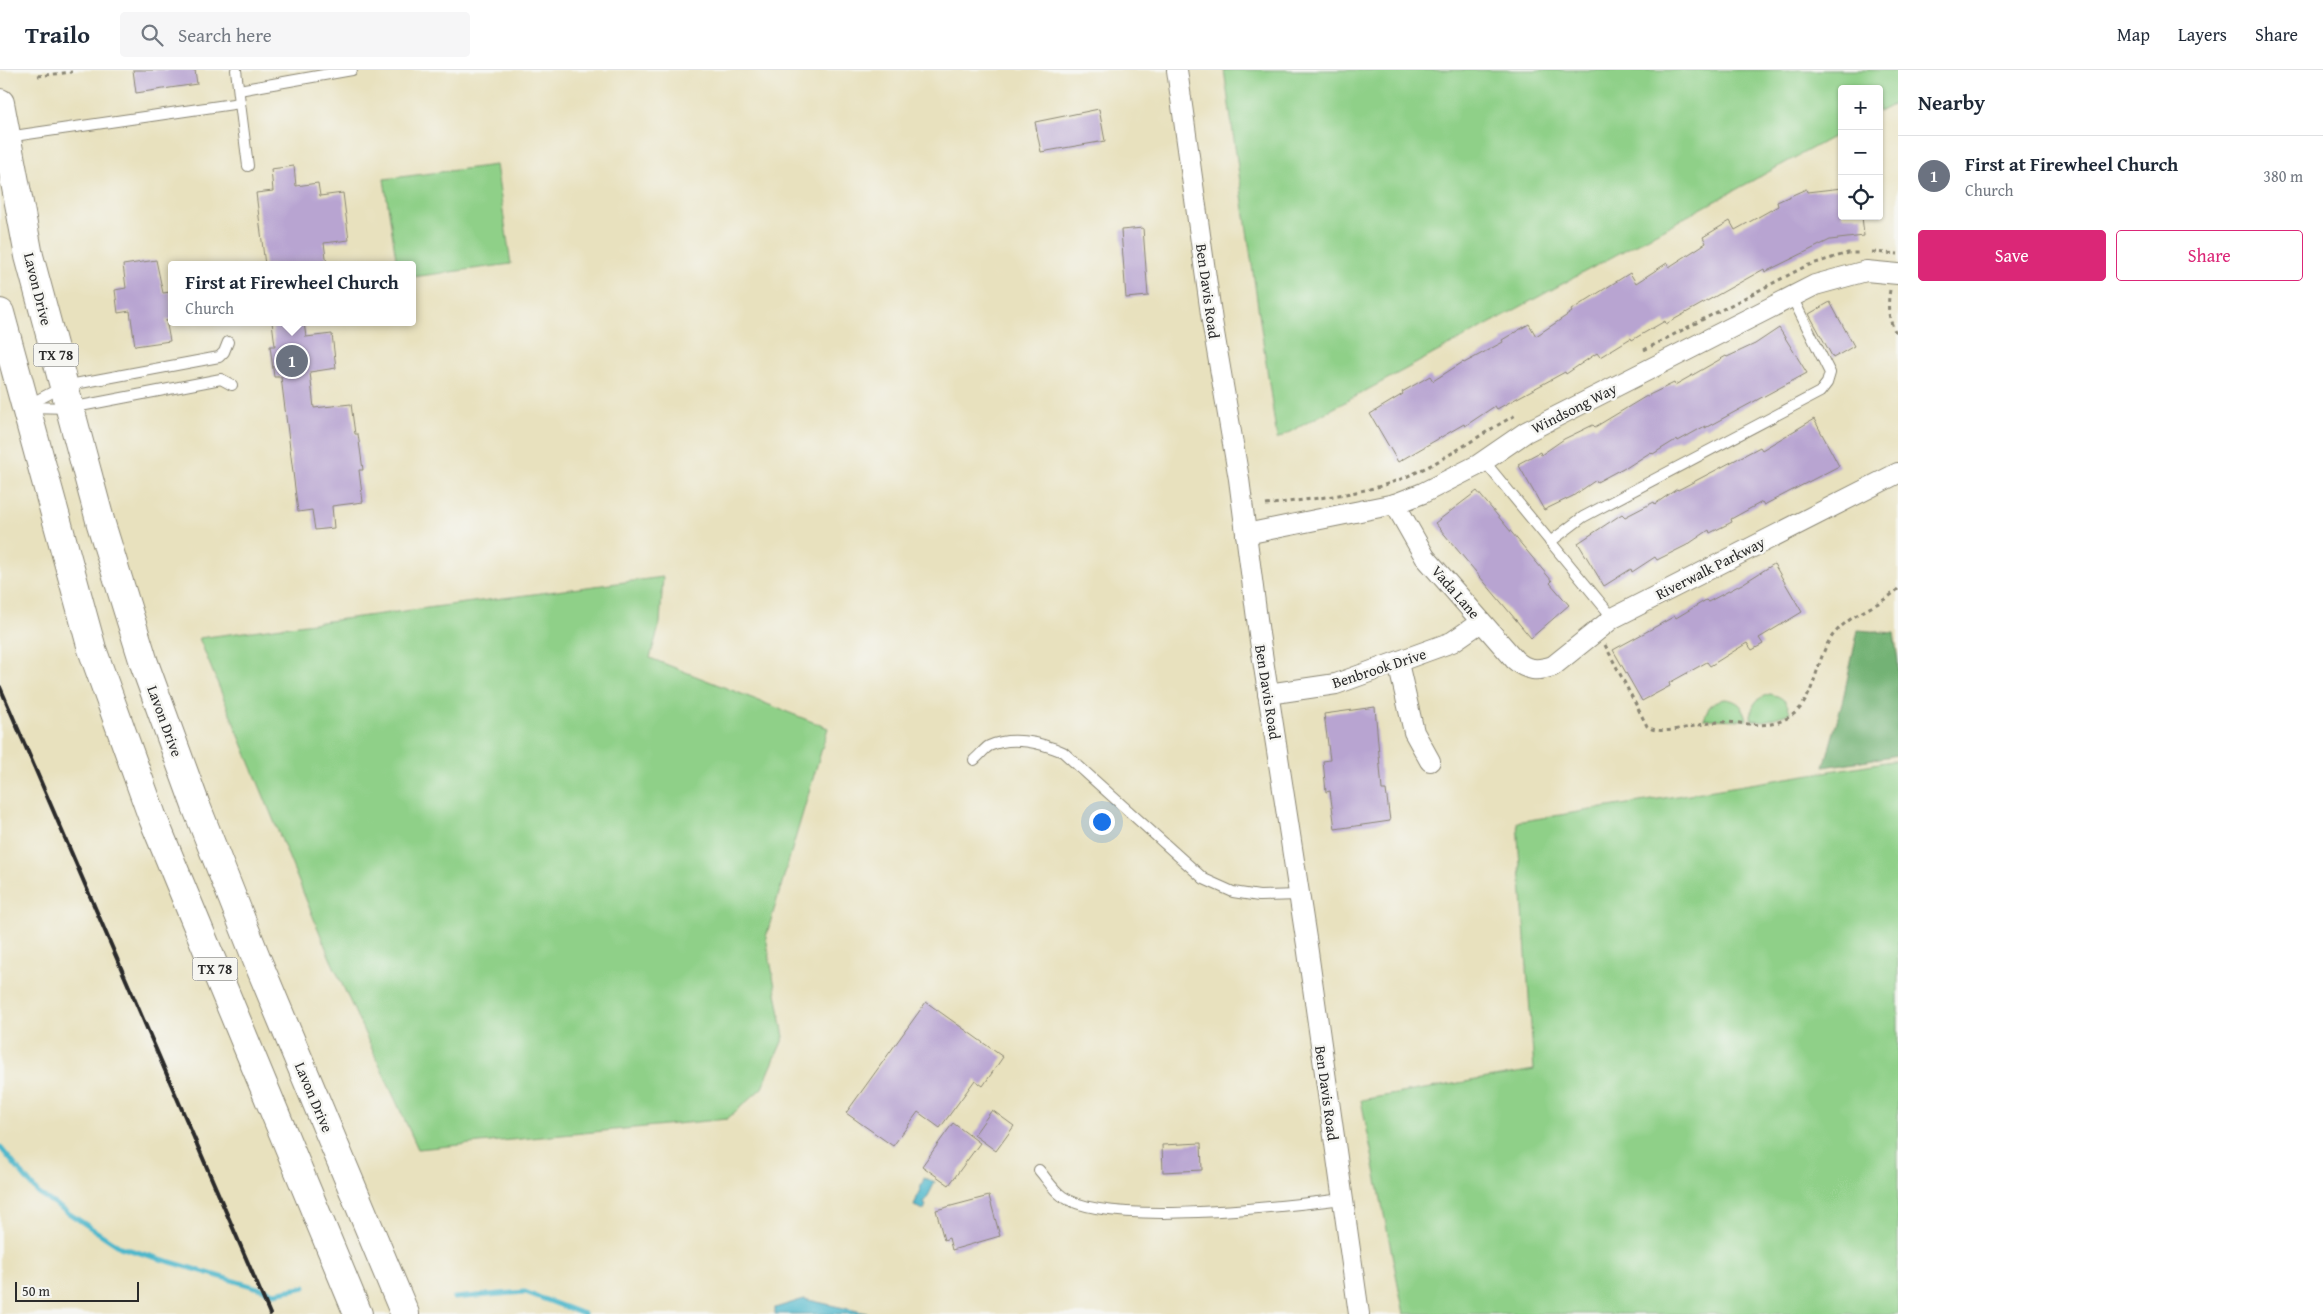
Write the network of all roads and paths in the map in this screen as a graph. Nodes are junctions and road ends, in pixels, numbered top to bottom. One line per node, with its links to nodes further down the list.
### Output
1 (236, 70): 6 (lane)
2 (352, 70): 6 (lane)
3 (1177, 70): 26 (street, Ben Davis Road)
4 (72, 72): 5 (path)
5 (38, 76)
6 (239, 90): 8 (lane)
7 (0, 103): 9 (main road, Lavon Drive / TX 78)
8 (240, 103): 9 (lane); 10 (lane)
9 (6, 137): 19 (main road, Lavon Drive / TX 78)
10 (248, 166)
11 (1898, 254): 17 (path)
12 (1895, 278): 13 (street, Windsong Way); 15 (path)
13 (1792, 297): 22 (street, Windsong Way); 27 (lane)
14 (0, 313): 20 (main road, TX 78)
15 (1898, 336)
16 (228, 342): 19 (lane)
17 (1640, 352)
18 (232, 385): 19 (lane)
19 (67, 397): 20 (lane); 20 (lane); 41 (main road, Lavon Drive / TX 78)
20 (25, 407): 40 (main road, TX 78)
21 (1520, 413): 25 (path)
22 (1484, 461): 24 (street, Windsong Way); 27 (lane)
23 (1898, 473): 29 (street, Riverwalk Parkway)
24 (1395, 504): 26 (street, Windsong Way); 30 (street, Vada Lane)
25 (1266, 505)
26 (1246, 534): 34 (street, Ben Davis Road)
27 (1550, 542): 29 (lane)
28 (1898, 589): 31 (path)
29 (1613, 618): 33 (street, Riverwalk Parkway)
30 (1482, 622): 32 (street, Benbrook Drive); 33 (street, Vada Lane)
31 (1603, 640)
32 (1398, 663): 34 (street, Benbrook Drive); 36 (street)
33 (1529, 670)
34 (1268, 694): 37 (street, Ben Davis Road)
35 (974, 760): 37 (lane)
36 (1430, 761)
37 (1300, 895): 39 (street, Ben Davis Road)
38 (1039, 1170): 39 (lane)
39 (1343, 1199): 42 (street, Ben Davis Road)
40 (358, 1314)
41 (405, 1314)
42 (1359, 1314)

